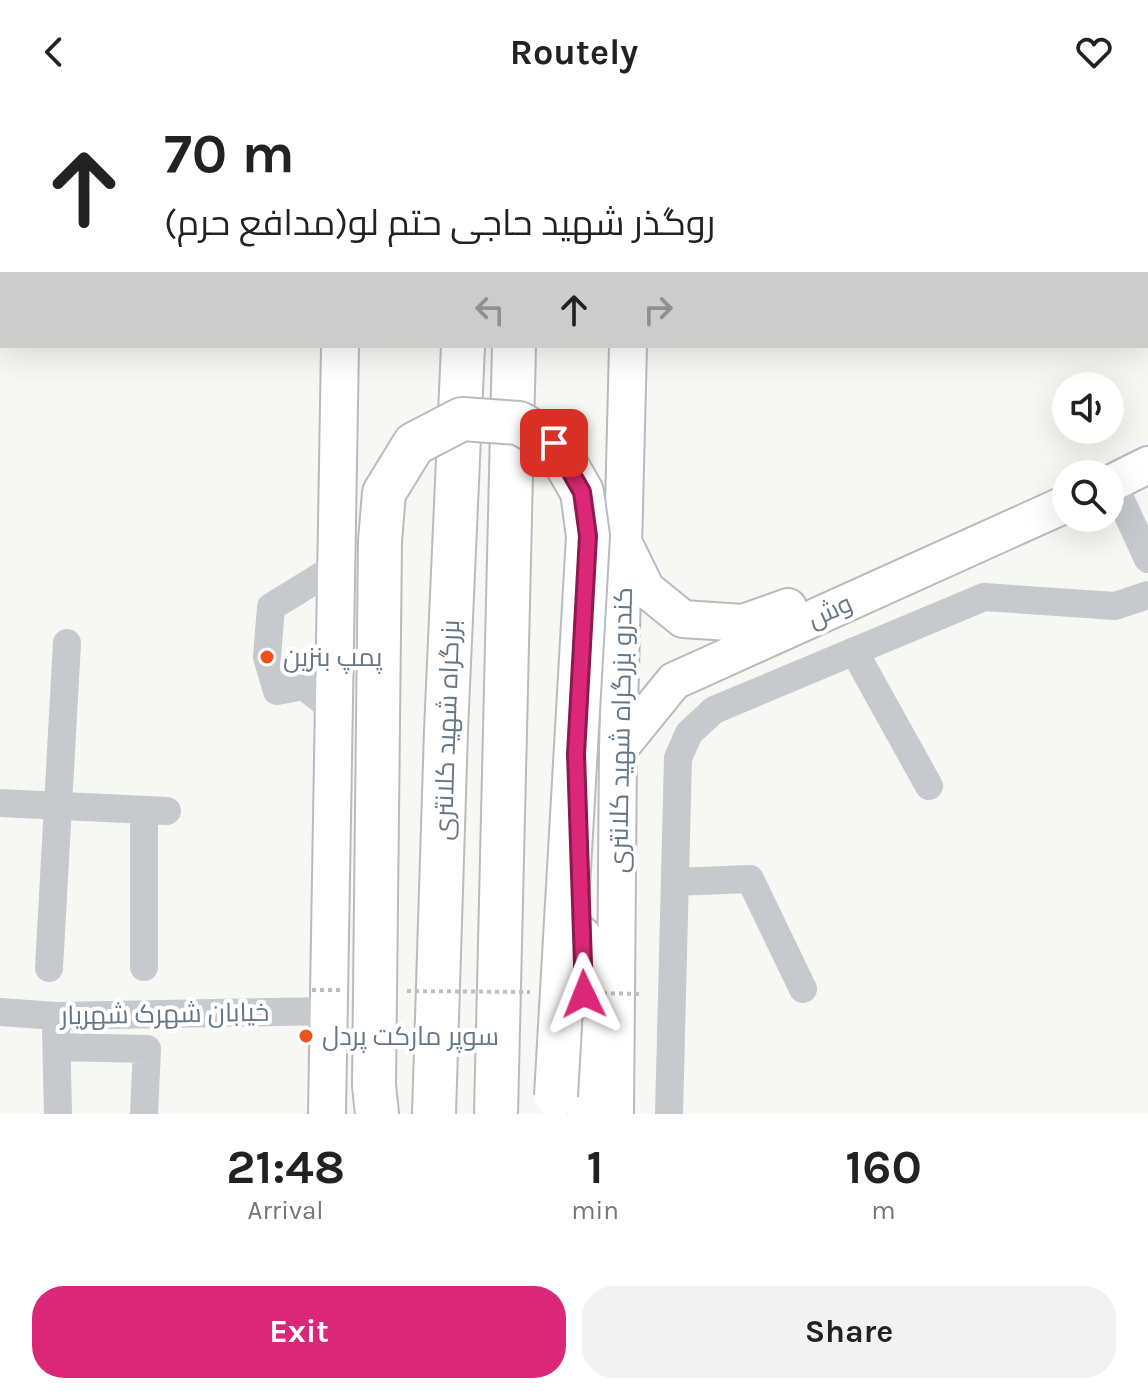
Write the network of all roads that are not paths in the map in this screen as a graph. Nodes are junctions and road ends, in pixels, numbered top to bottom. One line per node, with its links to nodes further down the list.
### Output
1 (463, 348): 34 (highway, بزرگراه شهید کلانتری)
2 (514, 348): 35 (highway)
3 (628, 348): 9 (main road, کندرو بزرگراه شهید کلانتری)
4 (343, 350): 11 (main road)
5 (1148, 465): 6 (main road)
6 (1124, 477)
7 (1052, 510): 12 (main road, وش)
8 (1124, 510): 10 (street)
9 (624, 543): 12 (main road); 17 (main road, کندرو بزرگراه شهید کلانتری)
10 (1148, 559)
11 (336, 567): 16 (main road); 16 (street)
12 (906, 578): 17 (main road, وش)
13 (1148, 595): 15 (street)
14 (67, 643): 20 (street)
15 (854, 651): 18 (street); 21 (street)
16 (334, 710): 25 (main road)
17 (618, 750): 36 (main road, کندرو بزرگراه شهید کلانتری)
18 (929, 786)
19 (0, 803): 20 (street)
20 (58, 806): 22 (street); 23 (street)
21 (675, 882): 24 (street); 37 (street)
22 (144, 967)
23 (49, 968)
24 (803, 989)
25 (328, 997): 27 (street, خیابان شهرک شهریار); 33 (main road)
26 (0, 1012): 27 (street, خیابان شهرک شهریار)
27 (56, 1016): 28 (street)
28 (57, 1047): 31 (street); 32 (street)
29 (570, 1102): 30 (highway, bridge)
30 (373, 1104)
31 (58, 1114)
32 (144, 1114)
33 (327, 1114)
34 (434, 1114)
35 (496, 1114)
36 (615, 1114)
37 (669, 1114)

